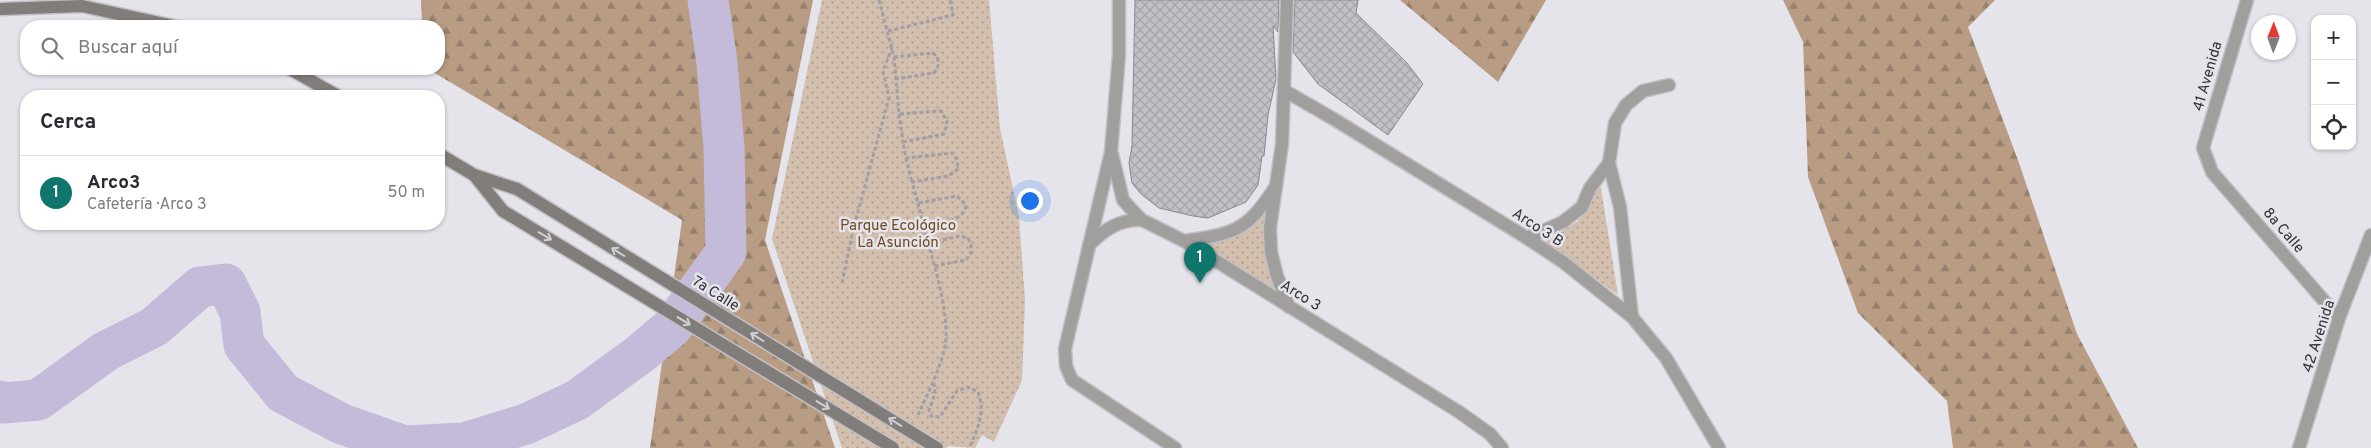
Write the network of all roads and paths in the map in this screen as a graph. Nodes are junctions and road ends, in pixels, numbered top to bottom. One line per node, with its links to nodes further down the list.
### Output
1 (879, 0): 8 (path)
2 (950, 0): 8 (path)
3 (1120, 0): 18 (street)
4 (1287, 0): 15 (street)
5 (2247, 0): 21 (street, 41 Avenida)
6 (0, 8): 7 (main road)
7 (146, 20)
8 (888, 31): 9 (path)
9 (892, 48): 10 (path); 35 (path)
10 (894, 56): 12 (path); 12 (path)
11 (301, 75): 14 (main road)
12 (896, 79): 16 (path)
13 (1669, 85): 22 (street)
14 (327, 90)
15 (1285, 92): 25 (street); 30 (street, Arco 3 B)
16 (899, 114): 17 (path); 17 (path)
17 (902, 142): 20 (path)
18 (1111, 152): 27 (street, Arco 3); 33 (street)
19 (445, 158): 23 (main road, 7a Calle)
20 (906, 158): 24 (path); 24 (path)
21 (2206, 161): 38 (street, 8a Calle)
22 (1609, 163): 30 (street); 37 (street)
23 (474, 175): 41 (main road, 7a Calle, one-way to 41, bridge); 42 (main road, 7a Calle, one-way to 23, bridge)
24 (912, 182): 26 (path)
25 (1276, 185): 31 (street); 36 (street)
26 (918, 203): 28 (path); 28 (path)
27 (1142, 220): 31 (street, Arco 3); 33 (street)
28 (923, 225): 32 (path)
29 (2371, 235): 38 (street, 42 Avenida)
30 (1527, 238): 37 (street, Arco 3 B)
31 (1184, 241): 36 (street, Arco 3)
32 (928, 243): 34 (path); 34 (path)
33 (1089, 245): 44 (street)
34 (934, 266): 39 (path)
35 (842, 283)
36 (1289, 307): 45 (street, Arco 3)
37 (1632, 317): 46 (street, Arco 3 B)
38 (2339, 318): 47 (street, 42 Avenida)
39 (934, 381): 40 (path); 43 (path)
40 (914, 423)
41 (893, 448)
42 (937, 448)
43 (969, 448)
44 (1175, 448)
45 (1502, 448)
46 (1720, 448)
47 (2299, 448)

